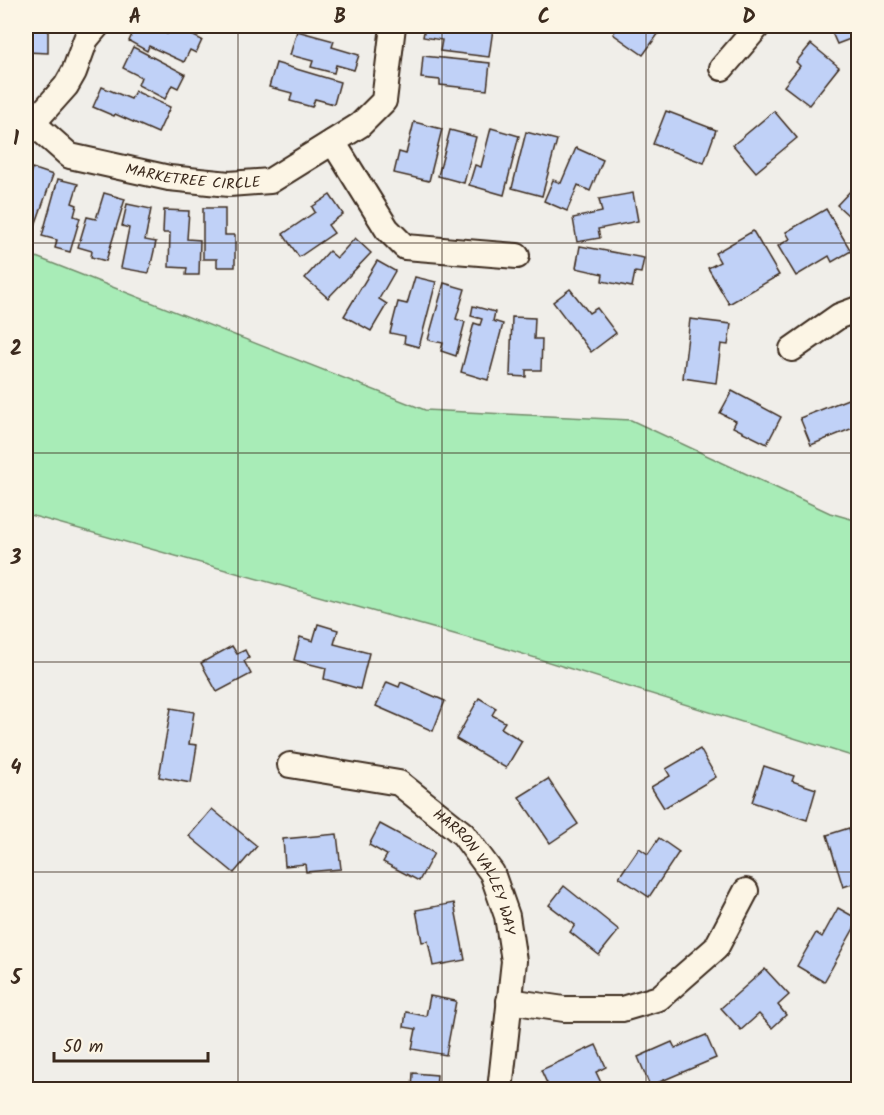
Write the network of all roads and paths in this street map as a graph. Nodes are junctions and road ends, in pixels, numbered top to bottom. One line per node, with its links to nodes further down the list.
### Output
1 (393, 26): 6 (street, MARKETREE CIRCLE)
2 (758, 26): 4 (street)
3 (89, 30): 5 (street)
4 (722, 68)
5 (29, 120): 6 (street, MARKETREE CIRCLE)
6 (333, 142): 7 (street)
7 (517, 256)
8 (858, 309): 9 (street)
9 (792, 349)
10 (290, 765): 12 (street, HARRON VALLEY WAY)
11 (746, 891): 12 (street)
12 (509, 1001): 13 (street, HARRON VALLEY WAY)
13 (500, 1089)

